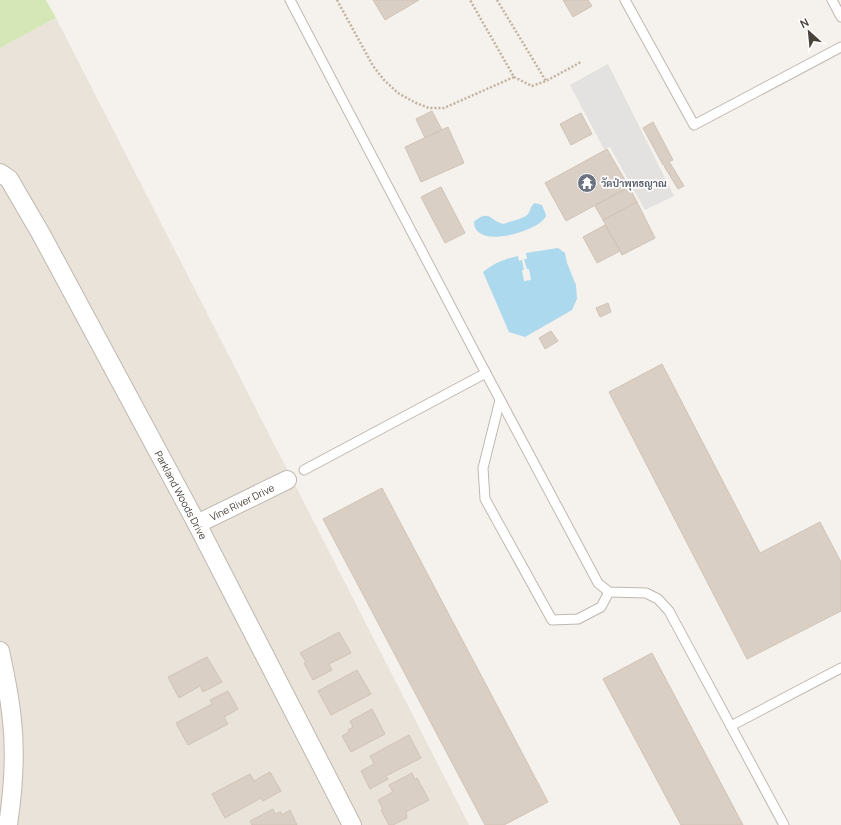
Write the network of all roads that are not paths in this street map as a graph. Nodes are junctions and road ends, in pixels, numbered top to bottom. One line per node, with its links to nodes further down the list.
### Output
1 (290, 0): 7 (lane)
2 (626, 0): 5 (lane)
3 (832, 0): 4 (lane)
4 (841, 17)
5 (841, 47)
6 (0, 172): 11 (street, Parkland Woods Drive)
7 (486, 373): 8 (lane); 9 (lane)
8 (500, 400): 12 (lane); 12 (lane)
9 (304, 470)
10 (287, 480): 11 (street, Vine River Drive)
11 (197, 524): 17 (street, Parkland Woods Drive)
12 (610, 592): 15 (lane)
13 (0, 651): 16 (street)
14 (841, 668): 15 (lane)
15 (731, 726): 18 (lane)
16 (8, 825)
17 (352, 825)
18 (784, 825)

